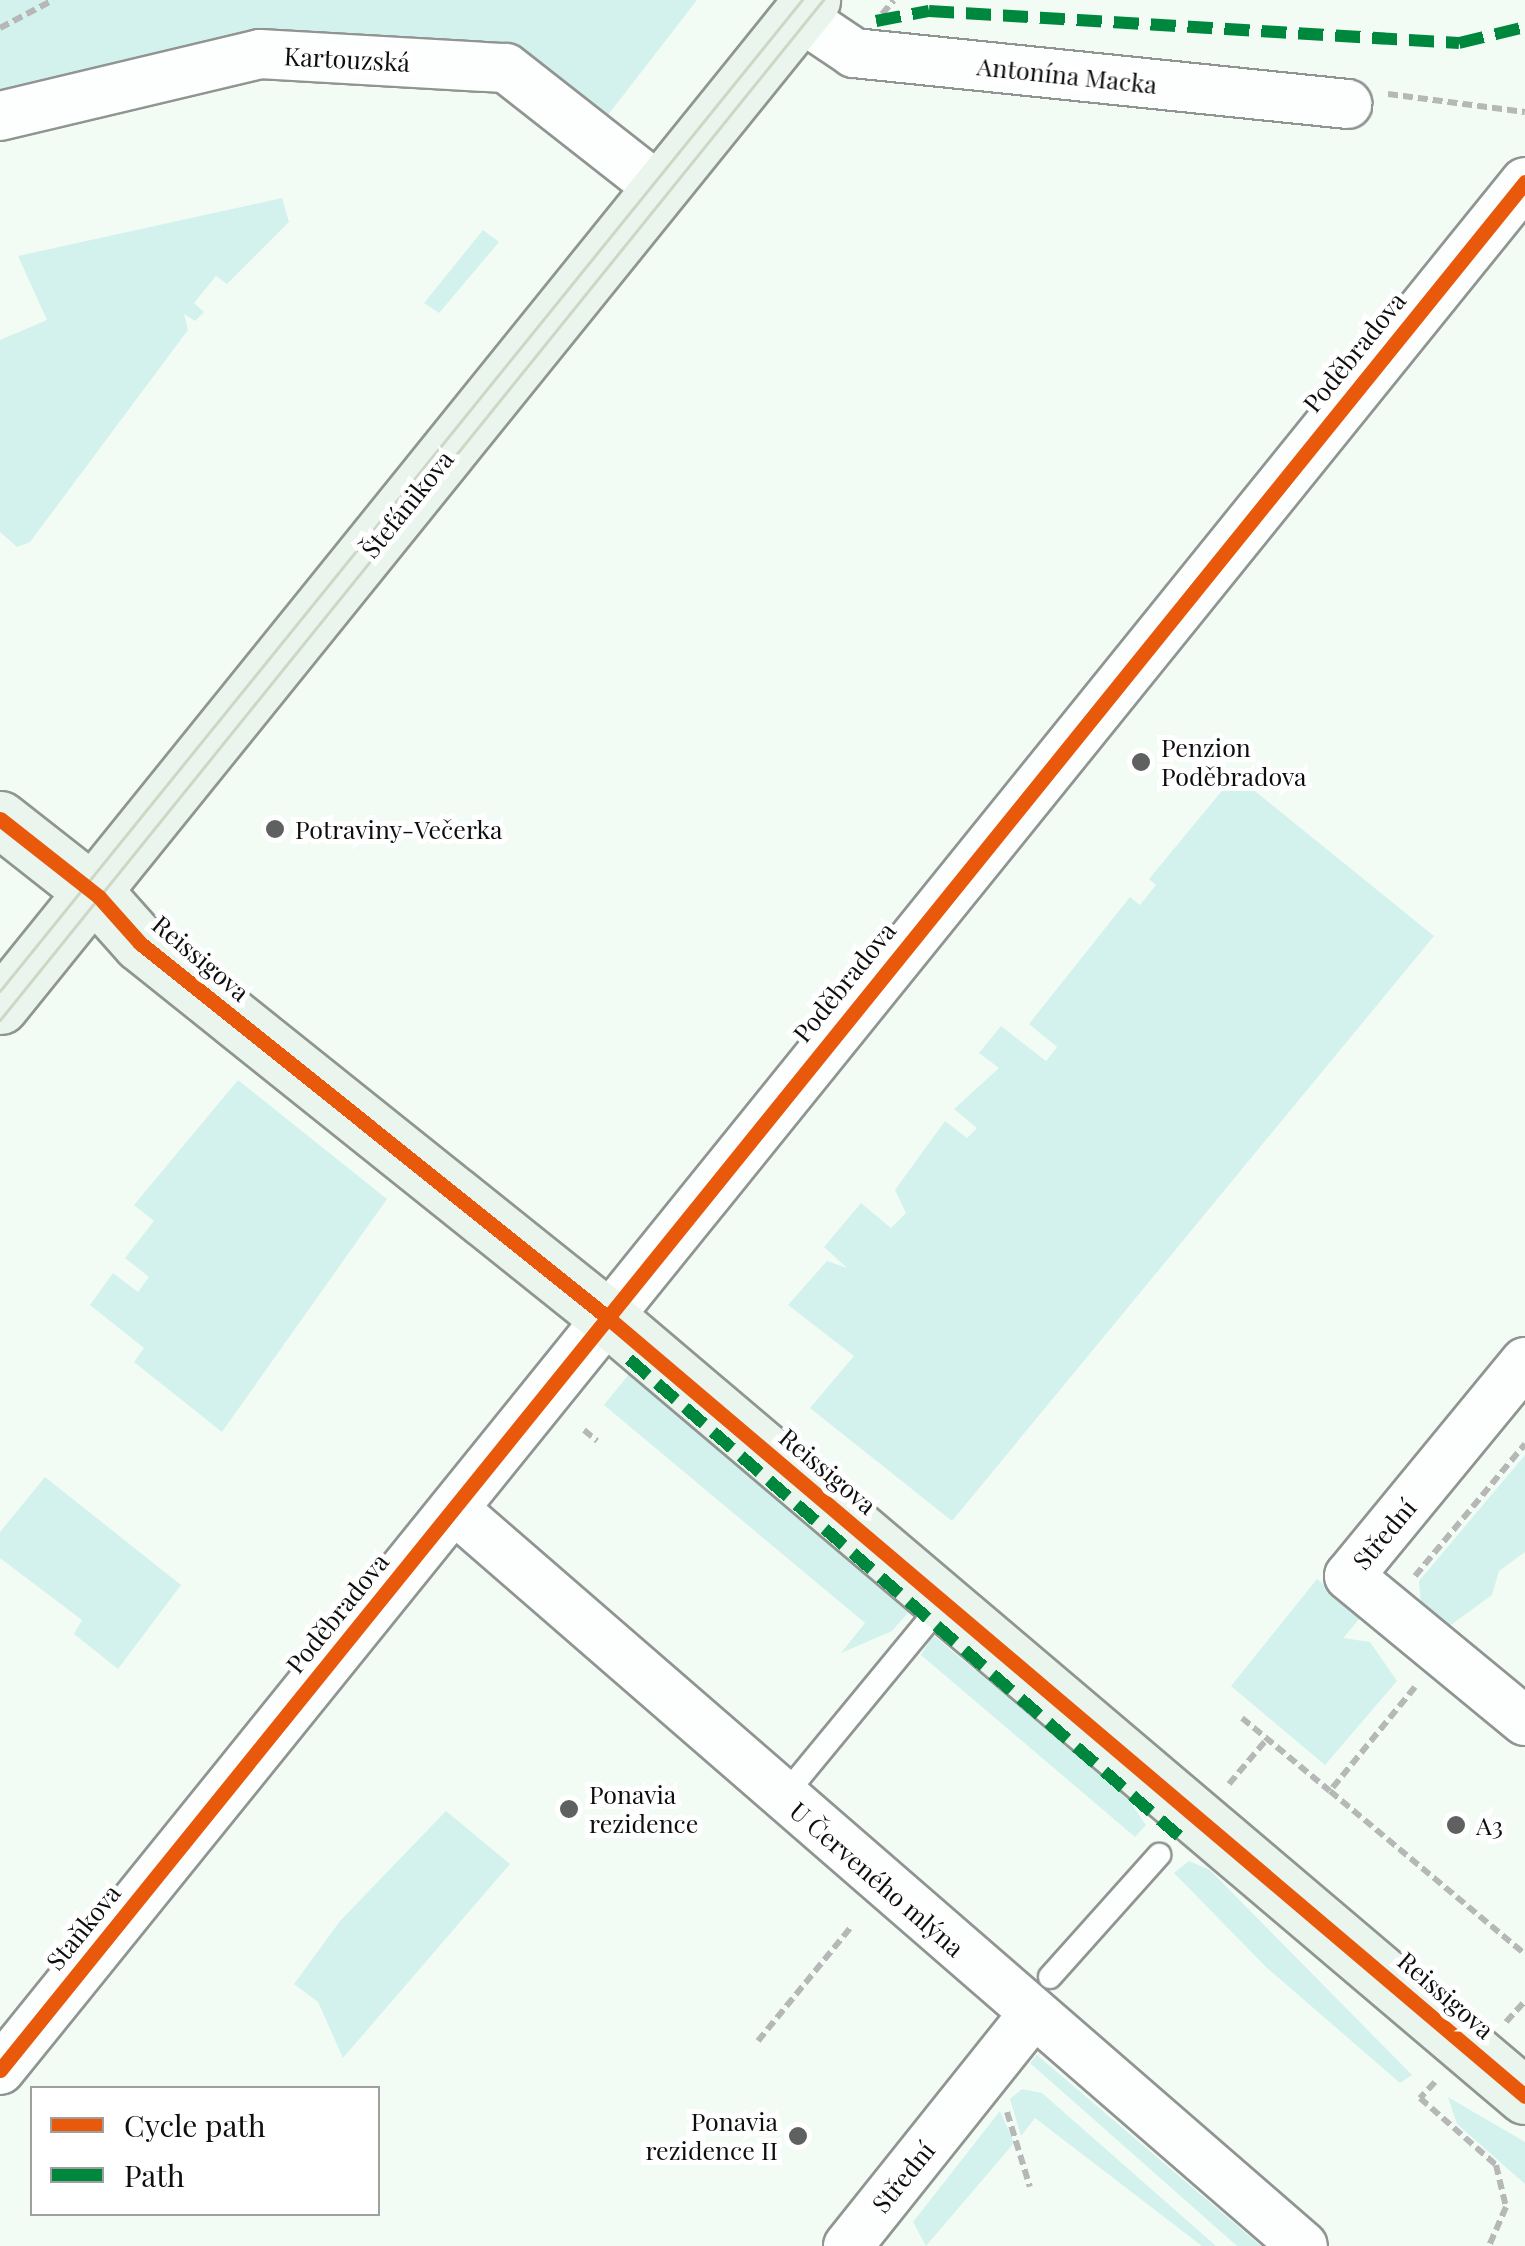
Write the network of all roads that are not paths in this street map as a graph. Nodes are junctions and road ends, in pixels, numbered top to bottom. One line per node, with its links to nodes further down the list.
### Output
1 (805, 8): 2 (street, Antonína Macka); 5 (street, Štefánikova)
2 (1346, 104)
3 (0, 116): 5 (street, Kartouzská)
4 (1525, 182): 9 (street, Poděbradova)
5 (659, 188): 7 (street, Štefánikova)
6 (0, 819): 7 (street, Reissigova)
7 (92, 892): 8 (street, Štefánikova); 9 (street, Reissigova)
8 (0, 1006)
9 (607, 1316): 11 (street, Poděbradova); 12 (street, Reissigova)
10 (1525, 1362): 13 (street, Střední)
11 (454, 1509): 14 (street, U Červeného mlýna); 15 (street, Poděbradova)
12 (944, 1602): 14 (lane); 19 (street, Reissigova)
13 (1525, 1720)
14 (783, 1798): 17 (street, U Červeného mlýna)
15 (206, 1816): 18 (street, Staňkova)
16 (1159, 1854): 17 (lane)
17 (1042, 1996): 20 (street, Střední); 21 (street, U Červeného mlýna)
18 (0, 2070)
19 (1525, 2096)
20 (848, 2246)
21 (1304, 2246)

